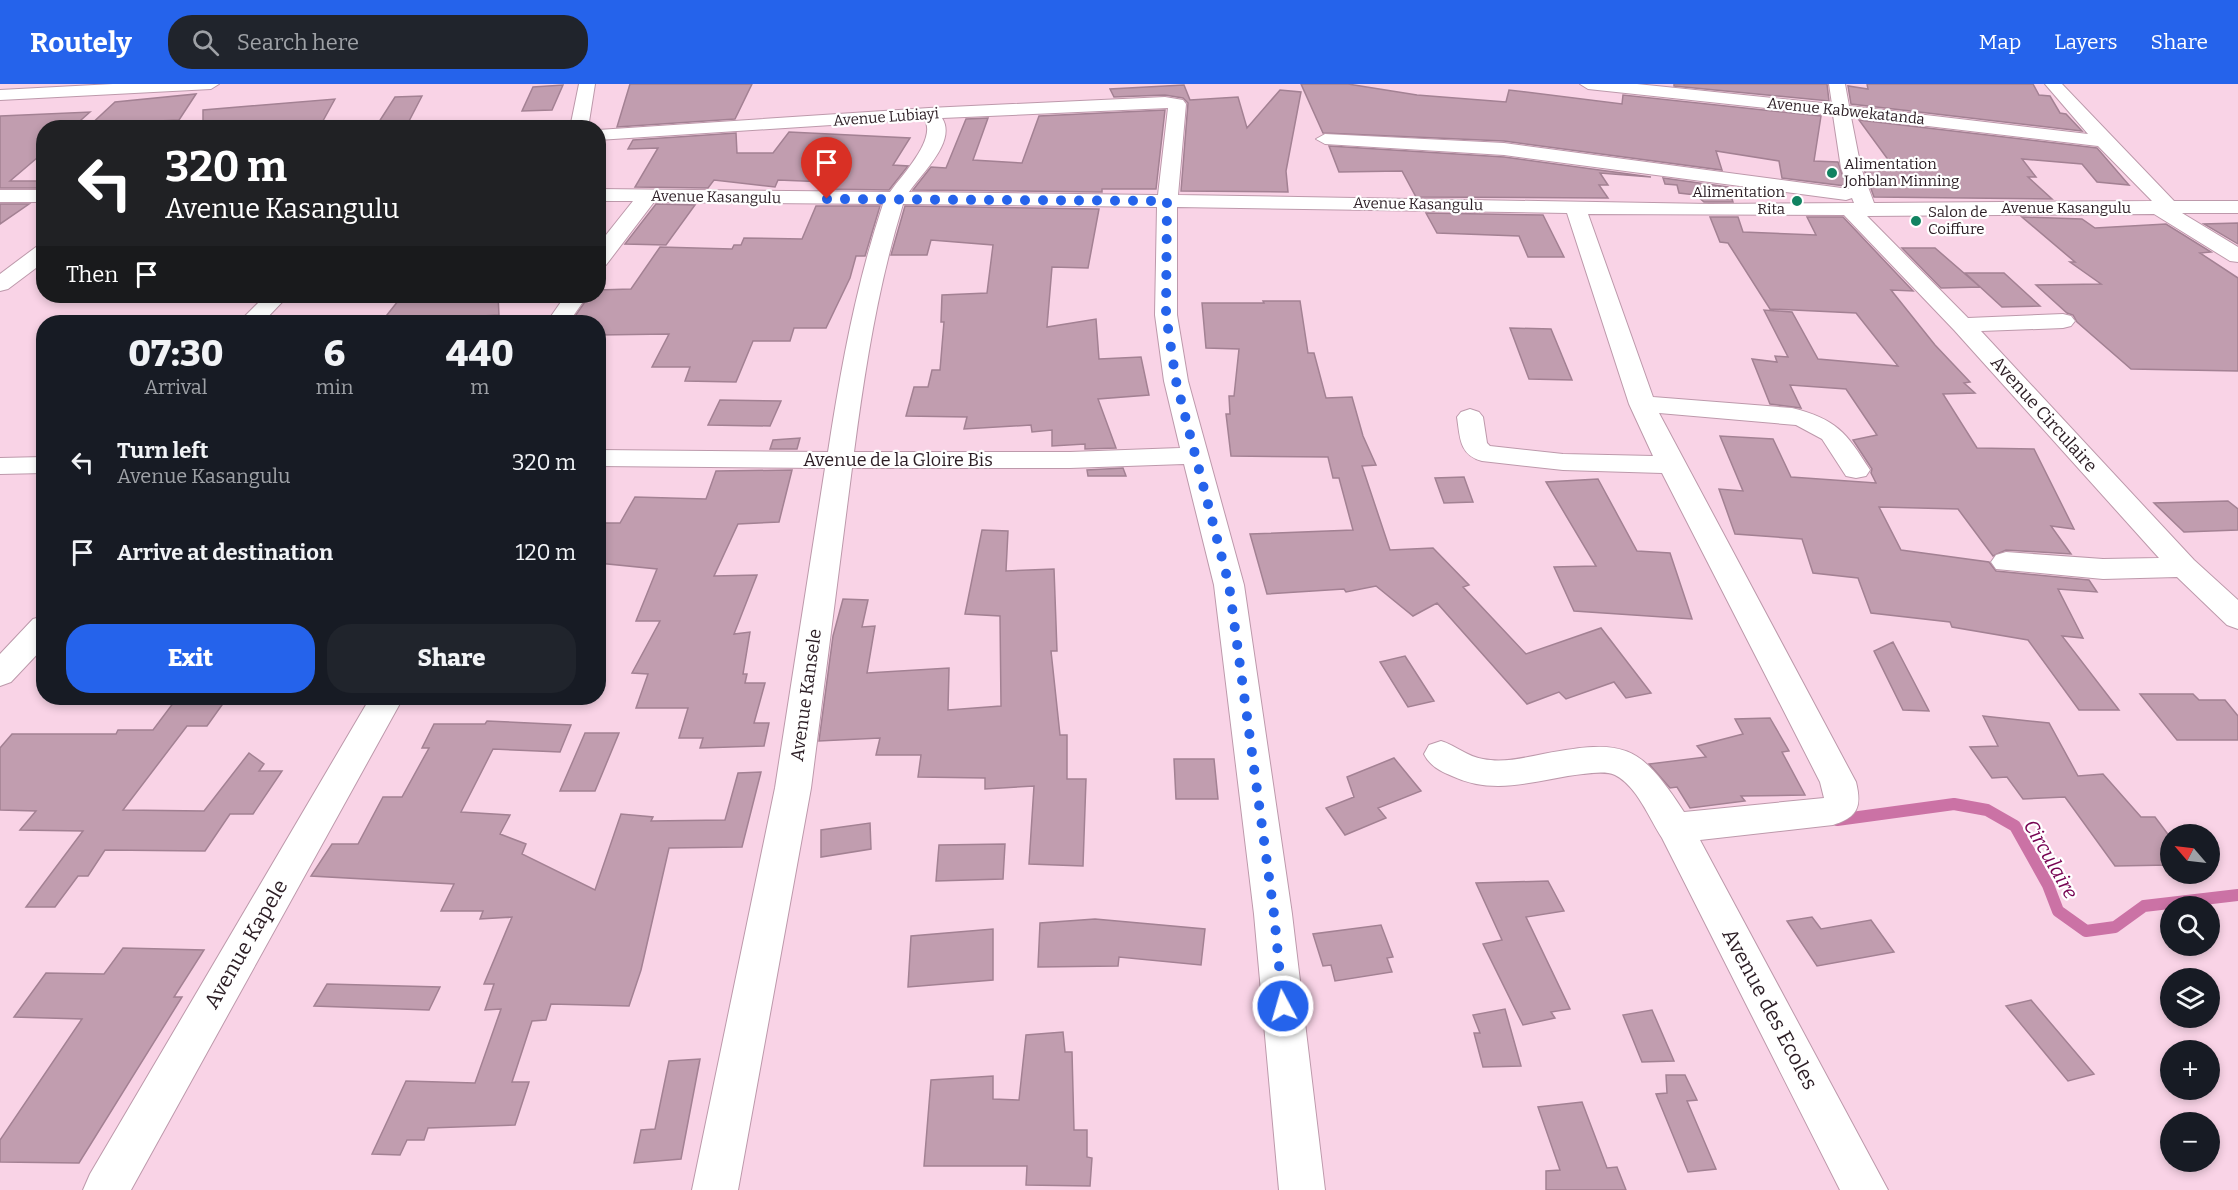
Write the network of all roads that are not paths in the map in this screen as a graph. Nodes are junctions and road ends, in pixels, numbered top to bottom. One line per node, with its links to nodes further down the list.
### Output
1 (211, 84): 6 (street)
2 (588, 84): 9 (street)
3 (1588, 84): 7 (street, Avenue Kabwekatanda)
4 (1837, 84): 7 (street)
5 (2053, 84): 12 (street)
6 (0, 95)
7 (1840, 111): 12 (street, Avenue Kabwekatanda); 20 (street)
8 (929, 113): 10 (street, Avenue Lubiayi); 17 (street, Avenue Kansele); 18 (street, Avenue Lubiayi)
9 (581, 120)
10 (606, 134)
11 (1325, 139): 20 (street)
12 (2104, 141): 22 (street)
13 (606, 195): 16 (street, Avenue Kasangulu)
14 (0, 196): 15 (street)
15 (36, 196)
16 (648, 196): 17 (street, Avenue Kasangulu); 23 (street)
17 (894, 200): 18 (street, Avenue Kasangulu); 35 (street, Avenue Kansele)
18 (1167, 201): 19 (street, Avenue Kasangulu); 33 (street)
19 (1575, 206): 20 (street, Avenue Kasangulu); 31 (street)
20 (1858, 206): 22 (street, Avenue Kasangulu); 30 (street, Avenue Circulaire)
21 (2238, 207): 22 (street, Avenue Kasangulu)
22 (2164, 208): 24 (street)
23 (606, 250)
24 (2238, 255)
25 (36, 258): 26 (street)
26 (0, 284)
27 (270, 303): 28 (street)
28 (257, 315)
29 (2063, 321): 30 (street)
30 (1962, 324): 41 (street, Avenue Circulaire)
31 (1642, 404): 37 (street); 39 (street)
32 (1470, 417): 37 (street)
33 (1197, 455): 35 (street, Avenue de la Gloire Bis); 50 (street)
34 (606, 458): 35 (street, Avenue de la Gloire Bis)
35 (838, 461): 49 (street, Avenue Kansele)
36 (36, 465): 38 (street)
37 (1673, 465): 47 (street)
38 (0, 466)
39 (1856, 470)
40 (2006, 562): 41 (street)
41 (2184, 567): 42 (street, Avenue Circulaire)
42 (2238, 618)
43 (36, 636): 44 (street)
44 (0, 674)
45 (382, 705): 48 (street, Avenue Kapele)
46 (1441, 754): 47 (street, Avenue des Ecoles)
47 (1675, 828): 51 (street, Avenue des Ecoles)
48 (106, 1190)
49 (715, 1190)
50 (1302, 1190)
51 (1865, 1190)

